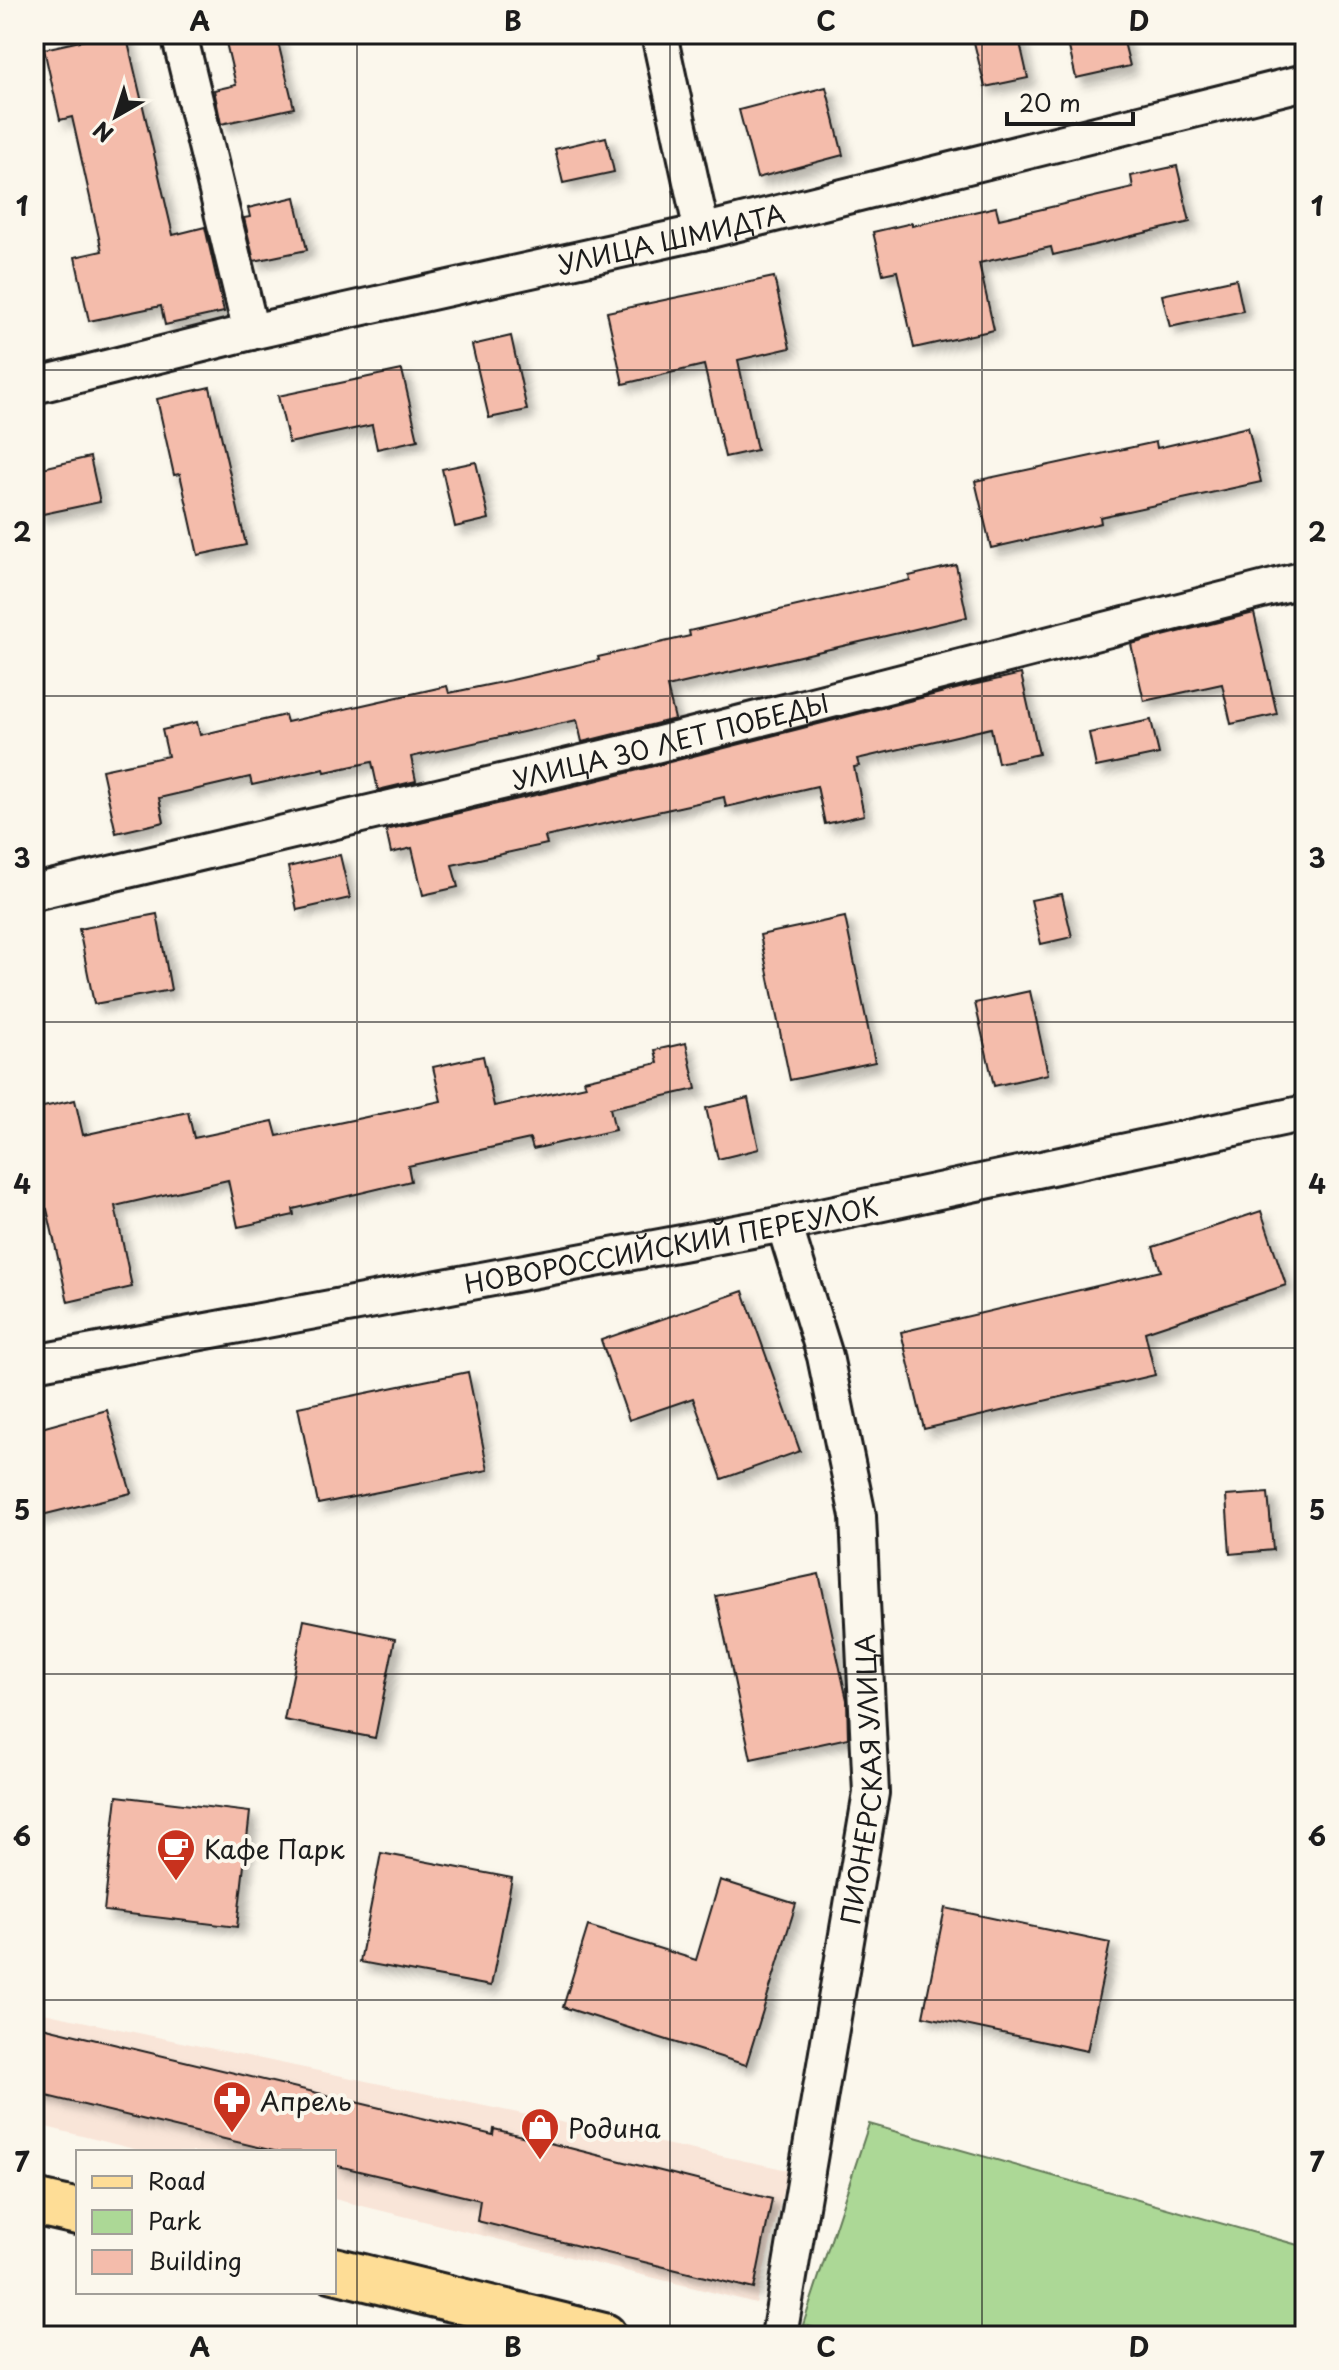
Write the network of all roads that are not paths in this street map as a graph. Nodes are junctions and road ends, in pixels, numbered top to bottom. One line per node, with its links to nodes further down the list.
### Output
1 (179, 34): 5 (street)
2 (659, 34): 4 (street)
3 (1305, 82): 4 (street, УЛИЦА ШМИДТА)
4 (702, 232): 5 (street, УЛИЦА ШМИДТА)
5 (251, 332): 6 (street, УЛИЦА ШМИДТА)
6 (34, 386)
7 (1305, 579): 8 (street, УЛИЦА 30 ЛЕТ ПОБЕДЫ)
8 (34, 892)
9 (1305, 1113): 10 (street, НОВОРОССИЙСКИЙ ПЕРЕУЛОК)
10 (784, 1224): 11 (street, НОВОРОССИЙСКИЙ ПЕРЕУЛОК); 16 (street, ПИОНЕРСКАЯ УЛИЦА)
11 (34, 1363)
12 (34, 2202): 13 (main road)
13 (76, 2212)
14 (336, 2270): 15 (main road)
15 (604, 2336)
16 (779, 2336)

